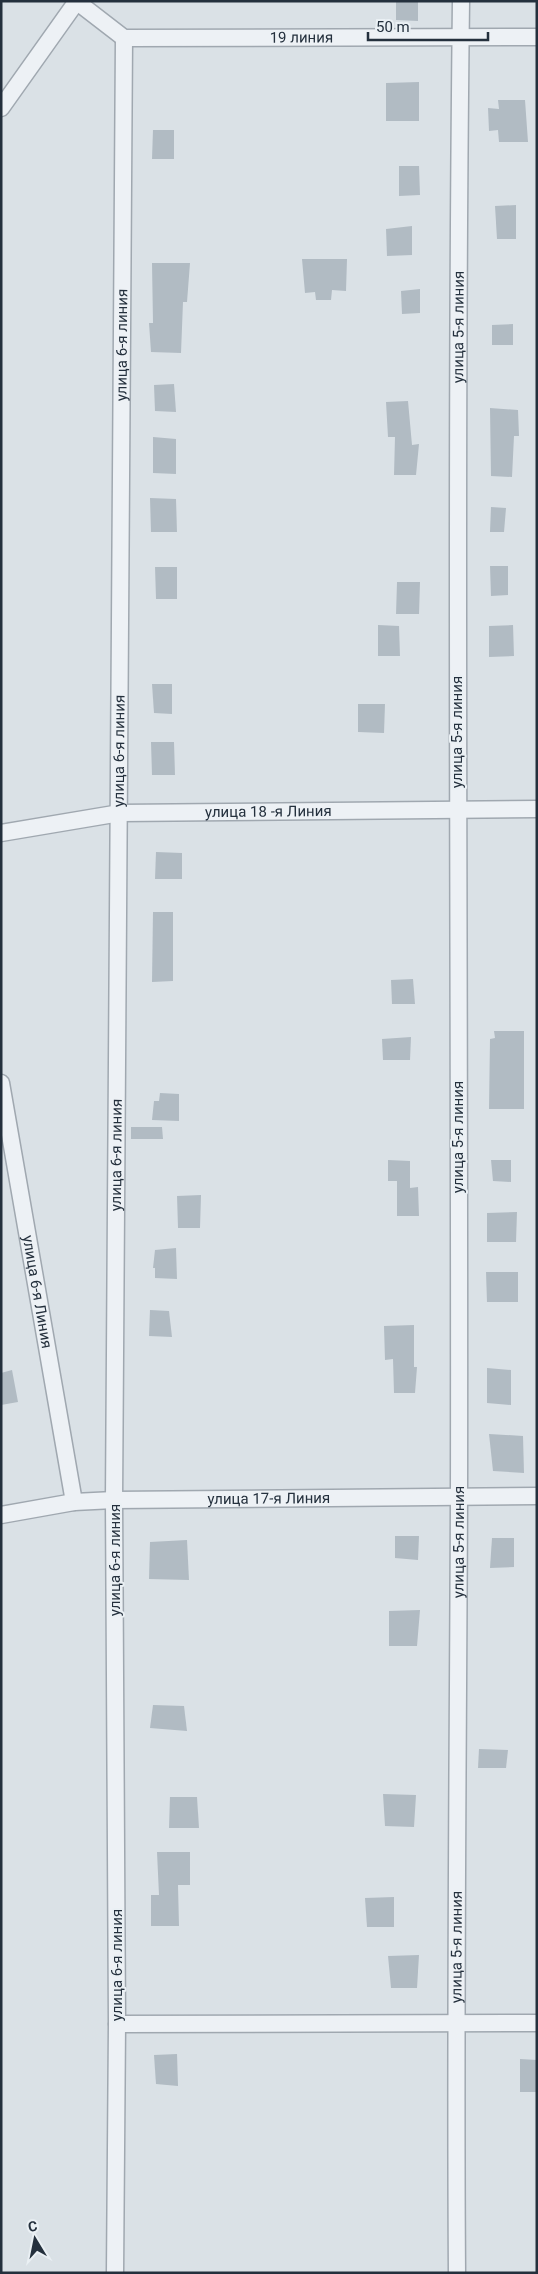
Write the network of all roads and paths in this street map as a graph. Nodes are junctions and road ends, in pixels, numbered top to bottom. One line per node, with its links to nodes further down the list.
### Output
1 (76, 1): 5 (street); 6 (street)
2 (461, 1): 3 (street, улица 5-я линия)
3 (461, 37): 4 (street, 19 линия); 5 (street, 19 линия); 7 (street, улица 5-я линия)
4 (537, 37)
5 (124, 38): 9 (street, улица 6-я линия)
6 (1, 108)
7 (457, 809): 8 (street, улица 18 -я Линия); 9 (street, улица 18 -я Линия); 12 (street, улица 5-я линия)
8 (537, 809)
9 (120, 813): 10 (street, улица 18 -я Линия); 14 (street, улица 6-я линия)
10 (1, 833)
11 (1, 1083): 15 (street, улица 6-я Линия)
12 (459, 1495): 13 (street, улица 17-я Линия); 14 (street, улица 17-я Линия); 17 (street, улица 5-я линия)
13 (537, 1496)
14 (114, 1500): 15 (street, улица 17-я Линия); 19 (street, улица 6-я линия)
15 (74, 1502): 16 (street, улица 17-я Линия)
16 (1, 1515)
17 (455, 2023): 18 (street); 19 (street); 21 (street, улица 5-я линия)
18 (537, 2023)
19 (117, 2024): 20 (street, улица 6-я линия)
20 (115, 2273)
21 (456, 2273)

